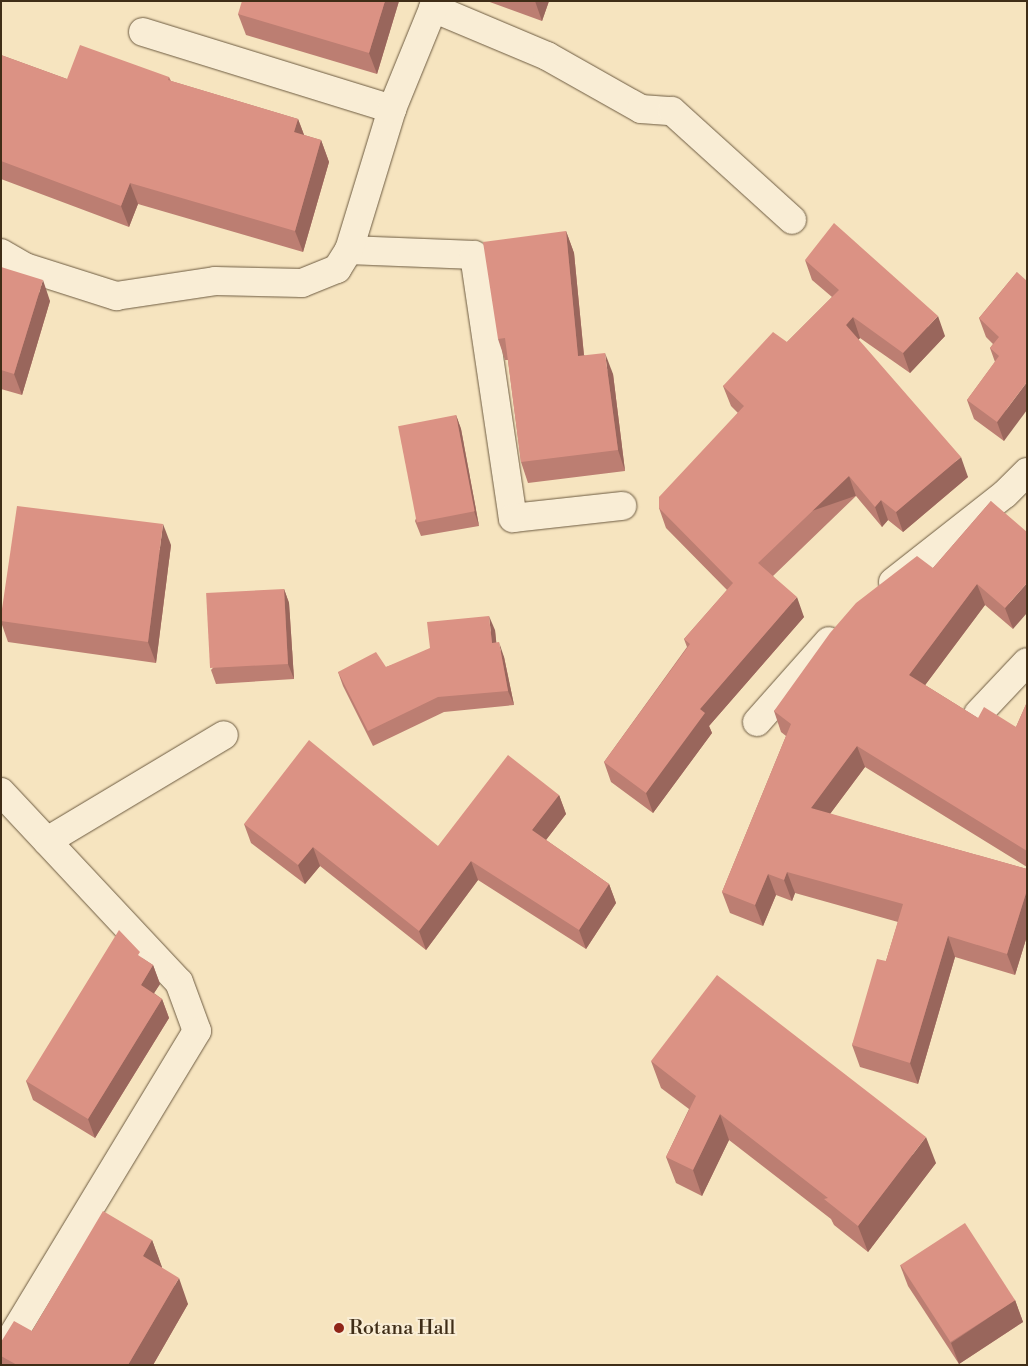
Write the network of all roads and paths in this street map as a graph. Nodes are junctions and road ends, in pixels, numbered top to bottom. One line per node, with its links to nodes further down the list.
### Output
1 (434, 5): 3 (street); 4 (street)
2 (143, 32): 3 (street)
3 (392, 109): 5 (street)
4 (792, 220)
5 (349, 250): 6 (street); 8 (street)
6 (1, 254)
7 (1027, 472): 9 (street)
8 (622, 506)
9 (876, 596)
10 (847, 621): 13 (street)
11 (1027, 662): 12 (street)
12 (978, 714)
13 (757, 722)
14 (224, 735): 16 (street)
15 (1, 792): 16 (street)
16 (47, 841): 17 (street)
17 (1, 1355)

